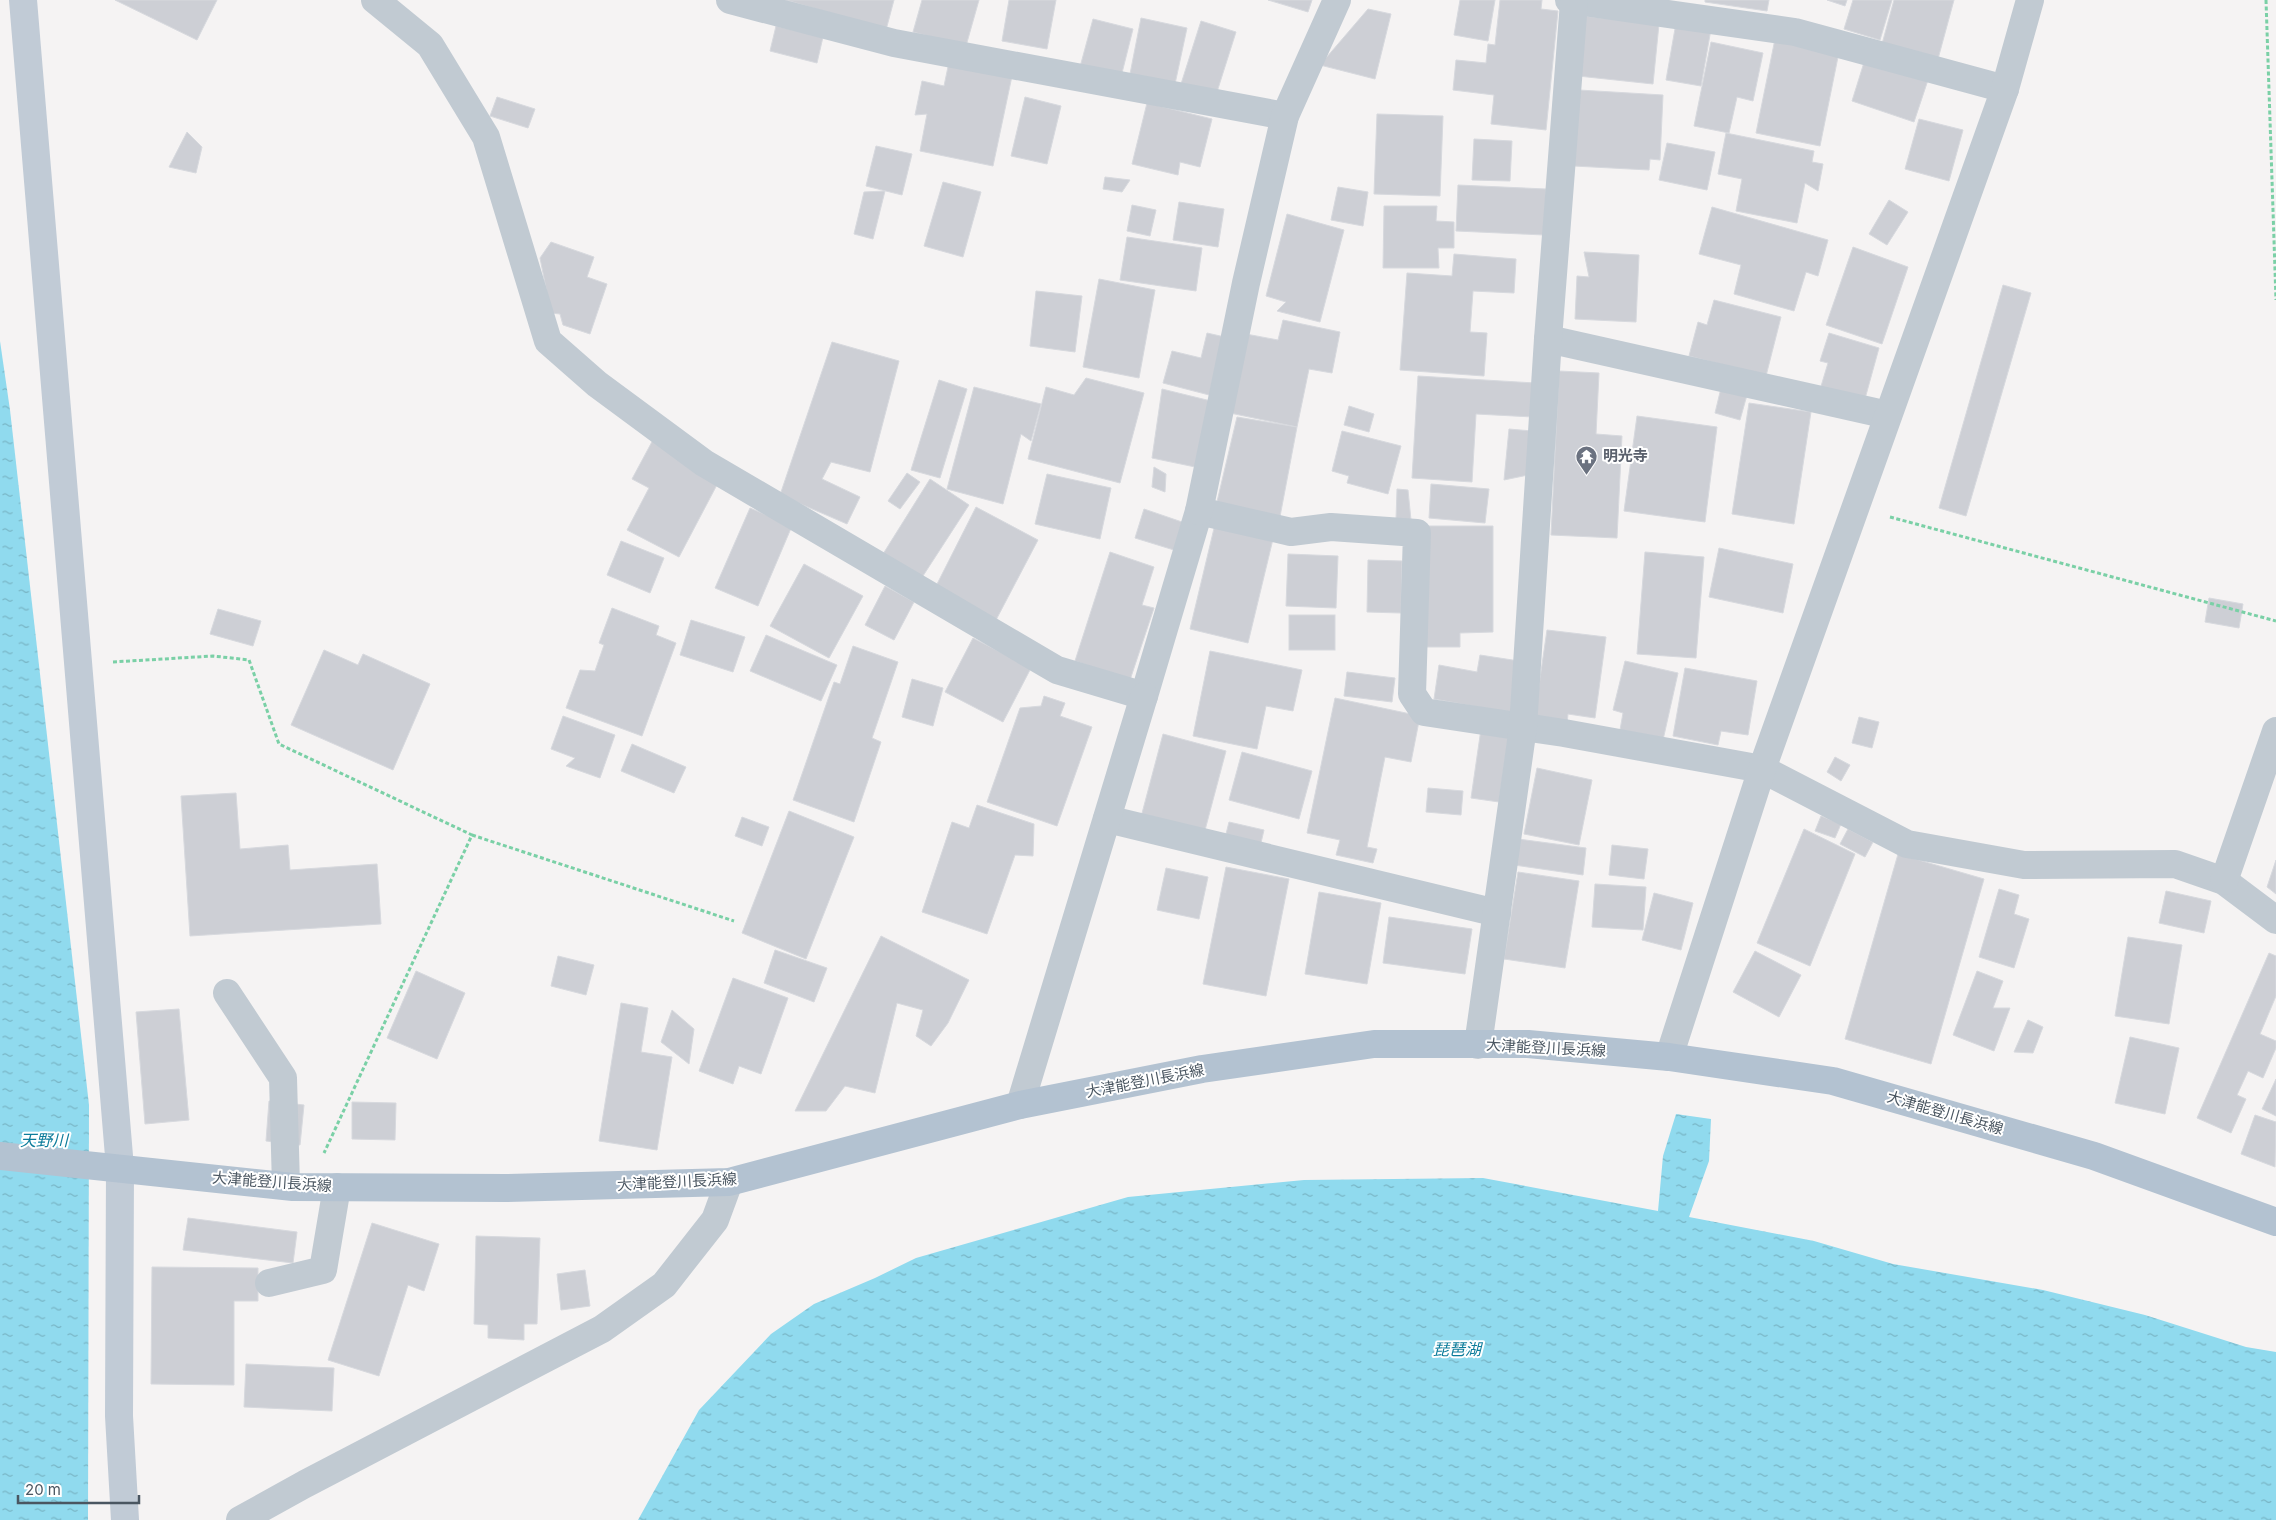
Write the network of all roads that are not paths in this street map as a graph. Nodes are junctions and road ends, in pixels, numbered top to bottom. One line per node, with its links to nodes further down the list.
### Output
1 (23, 0): 25 (street)
2 (375, 0): 12 (street)
3 (730, 0): 8 (street)
4 (1337, 0): 8 (street)
5 (2030, 0): 7 (street)
6 (1572, 1): 7 (street); 9 (street)
7 (2005, 89): 10 (street)
8 (1285, 116): 11 (street)
9 (1548, 339): 10 (street); 13 (street)
10 (1888, 415): 15 (street)
11 (1199, 511): 12 (street); 13 (street)
12 (1144, 696): 16 (street)
13 (1523, 727): 15 (street); 18 (street)
14 (2276, 731): 17 (street)
15 (1762, 769): 17 (street); 22 (street)
16 (1107, 820): 18 (street); 23 (street)
17 (2224, 881): 19 (street)
18 (1497, 913): 21 (street)
19 (2276, 920)
20 (226, 993): 27 (street)
21 (1478, 1045): 22 (main road, 大津能登川長浜線); 23 (main road, 大津能登川長浜線)
22 (1669, 1057): 29 (main road, 大津能登川長浜線)
23 (1020, 1105): 26 (main road, 大津能登川長浜線)
24 (0, 1156): 25 (main road, 大津能登川長浜線)
25 (109, 1167): 27 (main road, 大津能登川長浜線); 31 (street)
26 (729, 1182): 28 (main road, 大津能登川長浜線); 32 (street)
27 (297, 1187): 28 (main road, 大津能登川長浜線)
28 (337, 1187): 30 (street)
29 (2276, 1222)
30 (269, 1283)
31 (125, 1520)
32 (240, 1520)

